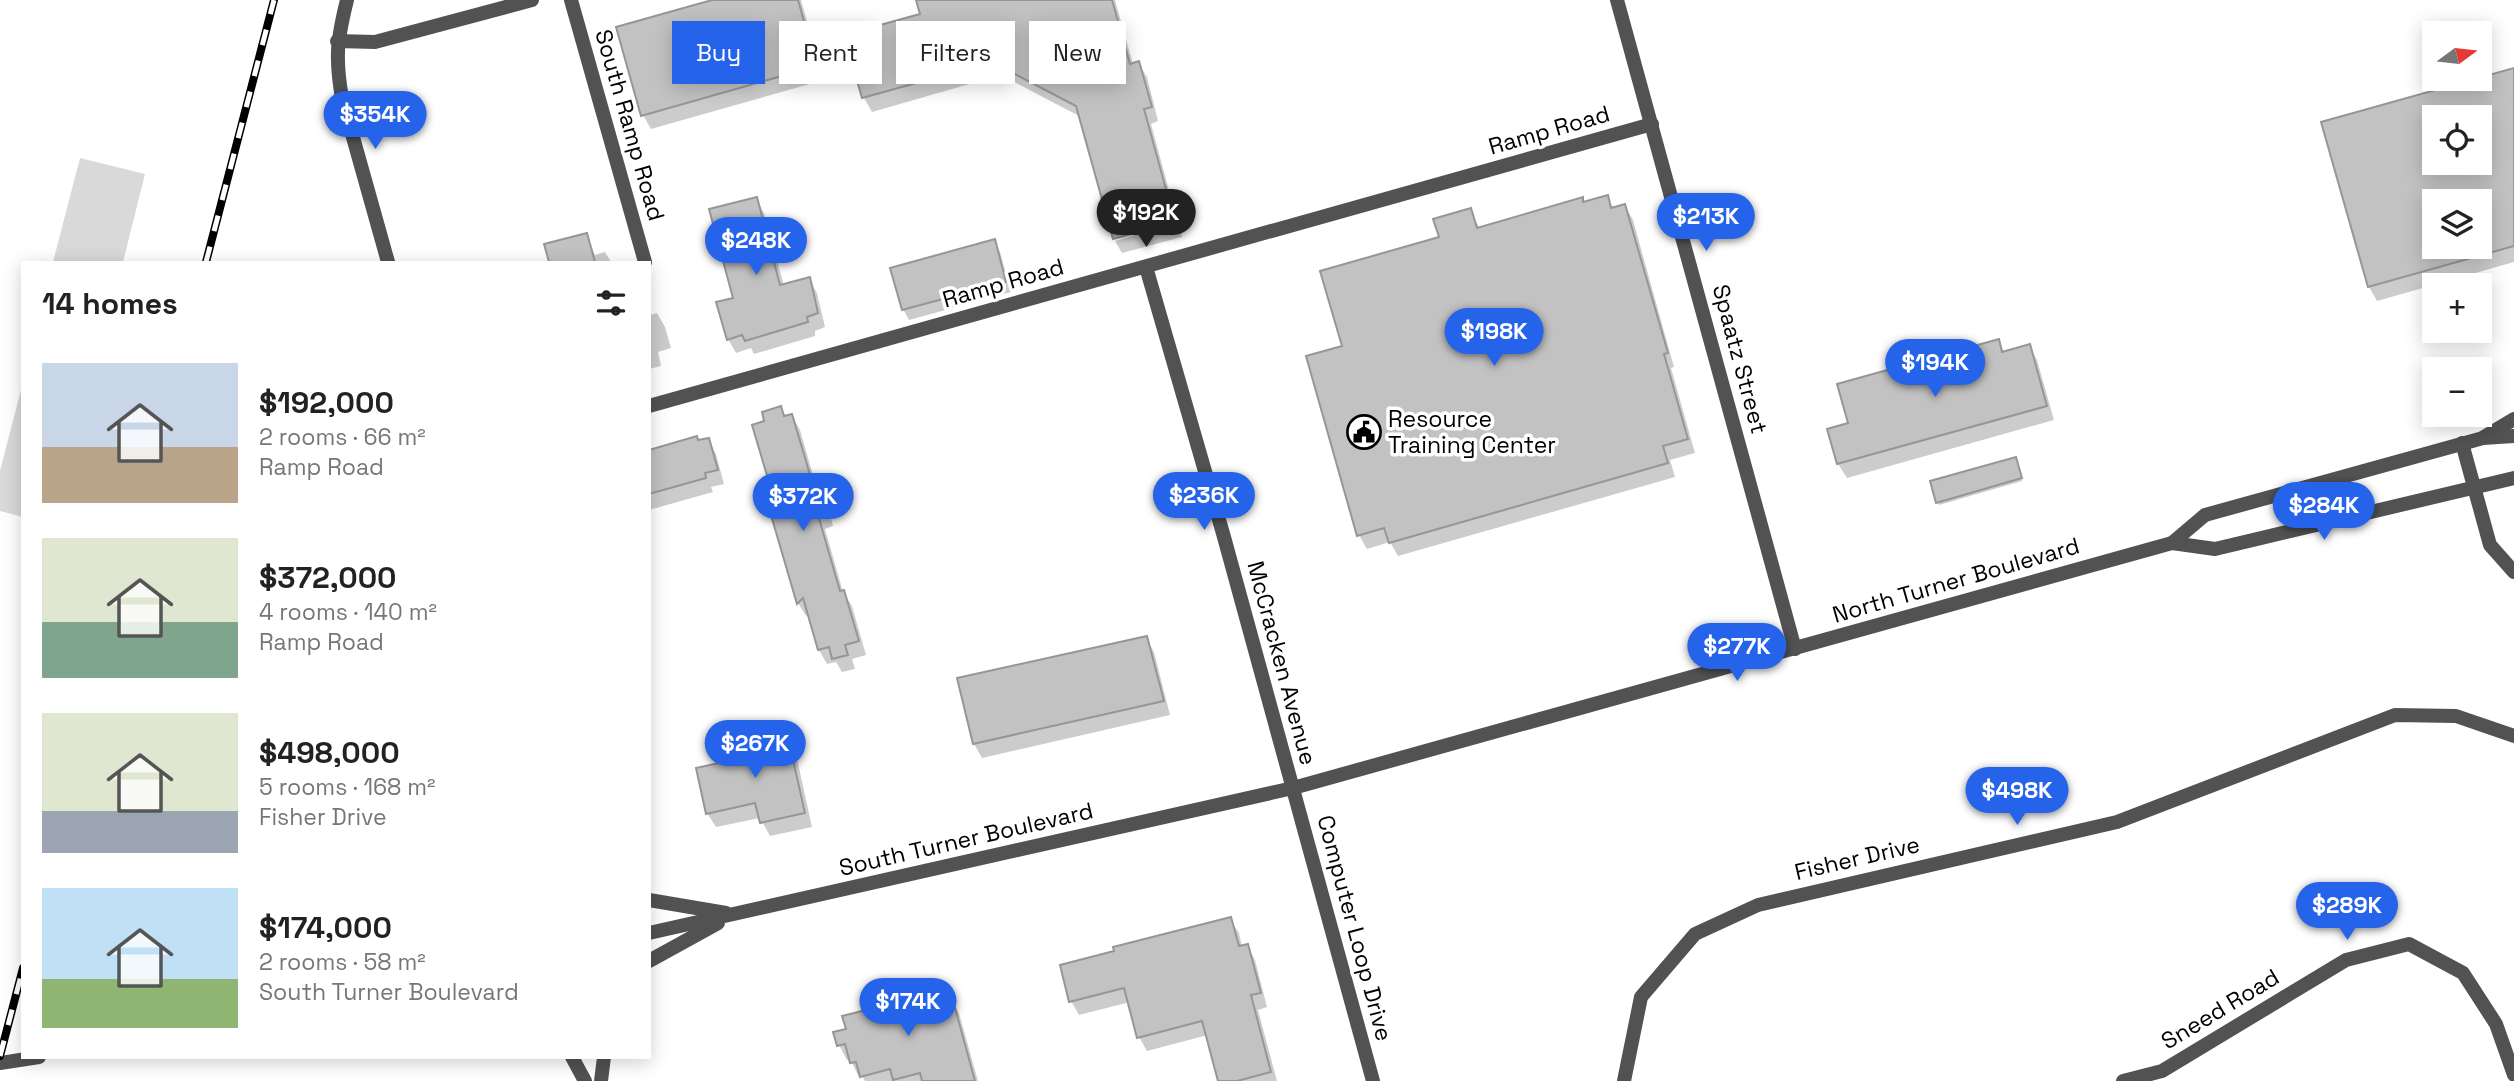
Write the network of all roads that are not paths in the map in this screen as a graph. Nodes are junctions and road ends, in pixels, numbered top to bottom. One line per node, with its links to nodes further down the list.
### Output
1 (347, 0): 5 (street)
2 (532, 0): 5 (street)
3 (572, 0): 8 (street, South Ramp Road)
4 (1617, 0): 6 (street, Spaatz Street)
5 (337, 41): 7 (street)
6 (1653, 124): 9 (street, Ramp Road); 19 (street, Spaatz Street)
7 (388, 261)
8 (645, 261)
9 (1146, 267): 10 (street, Ramp Road); 21 (street, McCracken Avenue)
10 (651, 405)
11 (2514, 419): 13 (street)
12 (2514, 436): 13 (street)
13 (2483, 438): 14 (street)
14 (2462, 443): 16 (street); 17 (street)
15 (2514, 478): 16 (street, North Turner Boulevard)
16 (2474, 489): 17 (street, North Turner Boulevard); 18 (street)
17 (2172, 542): 19 (street, North Turner Boulevard)
18 (2514, 572)
19 (1795, 649): 21 (street, North Turner Boulevard)
20 (2514, 736): 35 (street, Fisher Drive)
21 (1293, 788): 23 (street, South Turner Boulevard); 34 (street, Computer Loop Drive)
22 (651, 900): 23 (street)
23 (734, 914): 24 (street, South Turner Boulevard); 25 (street)
24 (651, 933)
25 (651, 960)
26 (25, 1059): 30 (street)
27 (573, 1059): 32 (street)
28 (593, 1059): 33 (street)
29 (604, 1059): 33 (street)
30 (0, 1063)
31 (2514, 1075): 36 (street, Sneed Road)
32 (585, 1081)
33 (598, 1081)
34 (1373, 1081)
35 (1624, 1081)
36 (2123, 1081)

